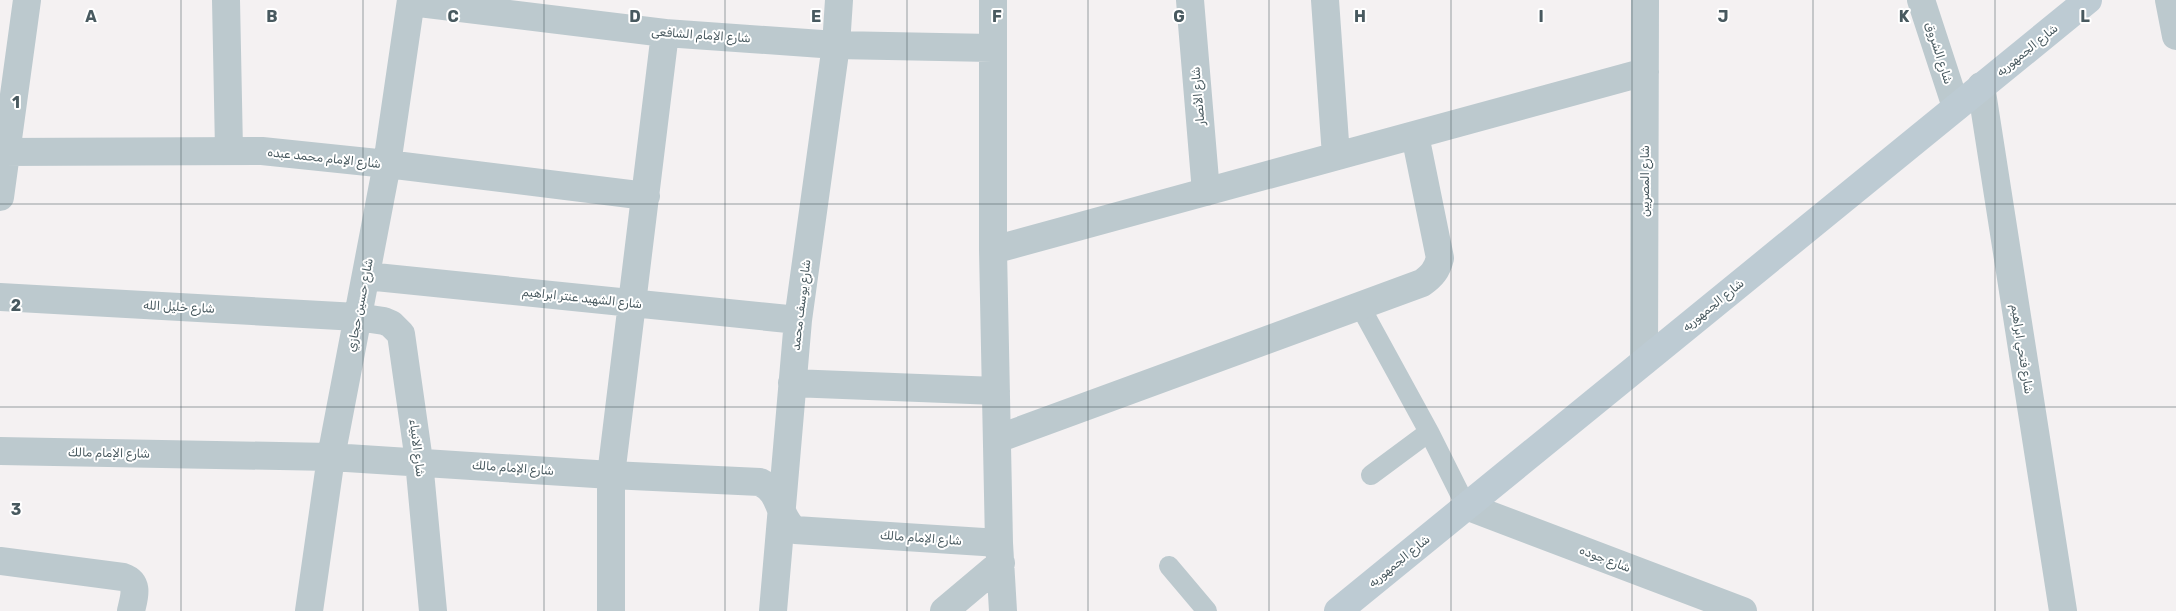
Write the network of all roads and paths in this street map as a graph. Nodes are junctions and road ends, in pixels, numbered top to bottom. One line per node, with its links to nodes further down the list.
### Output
1 (27, 0): 21 (street)
2 (226, 0): 20 (street)
3 (839, 0): 14 (street, شارع يوسف محمد)
4 (993, 0): 15 (street)
5 (1190, 0): 24 (street, شارع الأنصار)
6 (1325, 0): 22 (street)
7 (1645, 0): 16 (street, شارع المصريين)
8 (1921, 0): 18 (street, شارع الشروق)
9 (2088, 0): 17 (main road, شارع الجمهوريه)
10 (2169, 0): 13 (street)
11 (411, 1): 12 (street, شارع الإمام الشافعى); 23 (street, شارع حسين حجازي)
12 (665, 33): 14 (street, شارع الإمام الشافعى); 25 (street)
13 (2176, 36)
14 (836, 44): 15 (street, شارع الإمام الشافعى); 33 (street, شارع يوسف محمد)
15 (992, 48): 27 (street)
16 (1645, 72): 19 (street); 34 (street, شارع المصريين)
17 (1981, 86): 18 (main road, شارع الجمهوريه); 59 (street, شارع فتحي ابراهيم)
18 (1956, 107): 34 (main road, شارع الجمهوريه)
19 (1415, 135): 22 (street); 31 (street)
20 (229, 150): 21 (street, شارع الإمام محمد عبده); 23 (street, شارع الإمام محمد عبده)
21 (3, 152): 26 (street)
22 (1336, 156): 24 (street)
23 (387, 164): 25 (street, شارع الإمام محمد عبده); 28 (street, شارع حسين حجازي)
24 (1206, 192): 27 (street)
25 (646, 196): 30 (street)
26 (0, 197)
27 (993, 250): 36 (street)
28 (366, 276): 30 (street, شارع الشهيد عنتر ابراهيم); 32 (street, شارع حسين حجازي)
29 (0, 297): 32 (street, شارع خليل الله)
30 (632, 303): 33 (street, شارع الشهيد عنتر ابراهيم); 42 (street)
31 (1360, 306): 37 (lane); 38 (street)
32 (358, 317): 40 (street, شارع حسين حجازي); 41 (street, شارع الانبياء)
33 (798, 320): 35 (street, شارع يوسف محمد)
34 (1644, 361): 44 (main road, شارع الجمهوريه)
35 (792, 383): 36 (street); 45 (street, شارع يوسف محمد)
36 (996, 391): 38 (street)
37 (1429, 432): 43 (lane); 44 (lane)
38 (997, 439): 46 (street)
39 (0, 451): 40 (street, شارع الإمام مالك)
40 (331, 457): 41 (street, شارع الإمام مالك); 50 (street, شارع حسين حجازي)
41 (419, 461): 42 (street, شارع الإمام مالك); 51 (street, شارع الانبياء)
42 (611, 475): 45 (street, شارع الإمام مالك); 52 (street)
43 (1371, 475)
44 (1466, 506): 57 (main road, شارع الجمهوريه); 58 (street, شارع جوده)
45 (781, 508): 46 (street, شارع الإمام مالك); 53 (street, شارع يوسف محمد)
46 (1000, 553): 54 (street); 55 (street)
47 (0, 561): 49 (street)
48 (1169, 566): 56 (lane)
49 (131, 611)
50 (309, 611)
51 (432, 611)
52 (611, 611)
53 (772, 611)
54 (944, 611)
55 (1003, 611)
56 (1207, 611)
57 (1338, 611)
58 (1743, 611)
59 (2063, 611)

